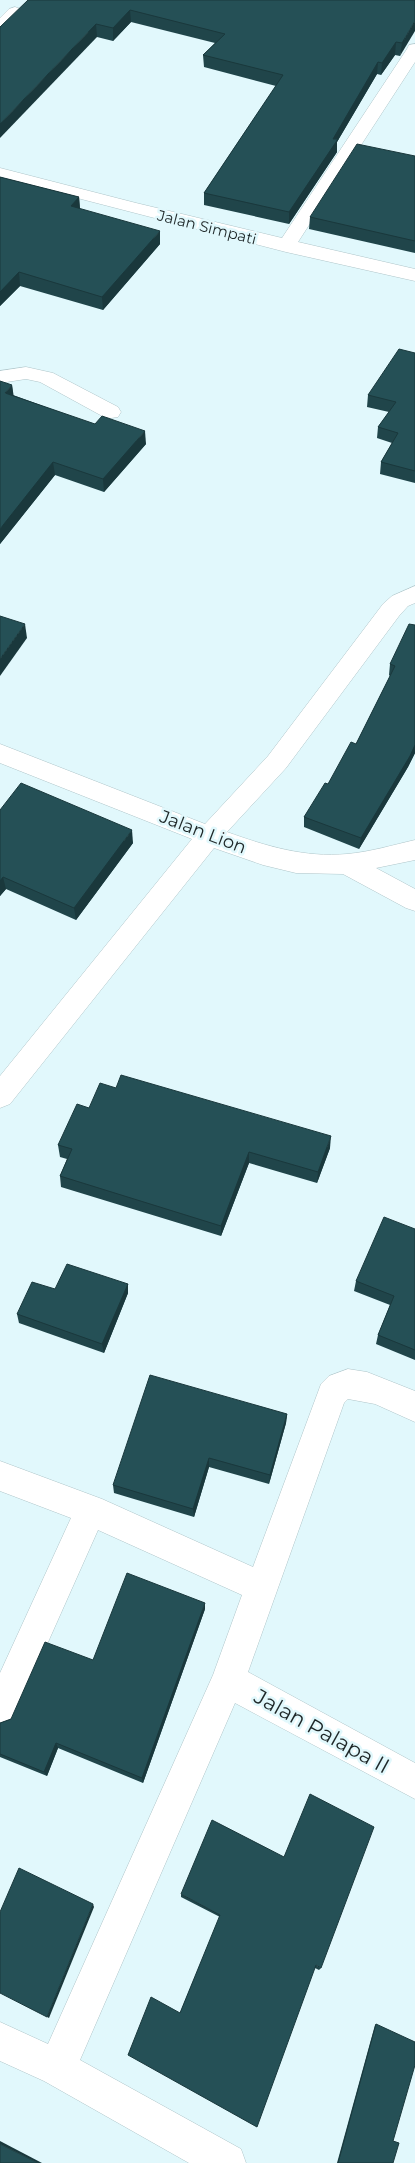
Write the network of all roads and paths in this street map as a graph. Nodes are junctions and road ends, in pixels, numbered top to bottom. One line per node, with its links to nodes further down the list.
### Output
1 (15, 12): 2 (street)
2 (0, 28)
3 (415, 49): 5 (street)
4 (0, 174): 5 (street, Jalan Simpati)
5 (286, 246): 6 (street, Jalan Simpati)
6 (415, 275)
7 (0, 377): 8 (street)
8 (111, 412)
9 (415, 594): 11 (street)
10 (0, 753): 11 (street, Jalan Lion)
11 (209, 836): 13 (street, Jalan Lion); 15 (street)
12 (415, 850): 13 (street, Jalan Lion)
13 (347, 864): 14 (street)
14 (415, 901)
15 (0, 1096)
16 (415, 1407): 19 (street)
17 (0, 1476): 18 (street)
18 (91, 1510): 19 (street); 21 (street)
19 (263, 1588): 20 (street)
20 (228, 1680): 22 (street, Jalan Palapa II); 24 (street)
21 (0, 1711)
22 (415, 1782)
23 (0, 2041): 24 (street)
24 (57, 2068): 25 (street)
25 (227, 2163)

